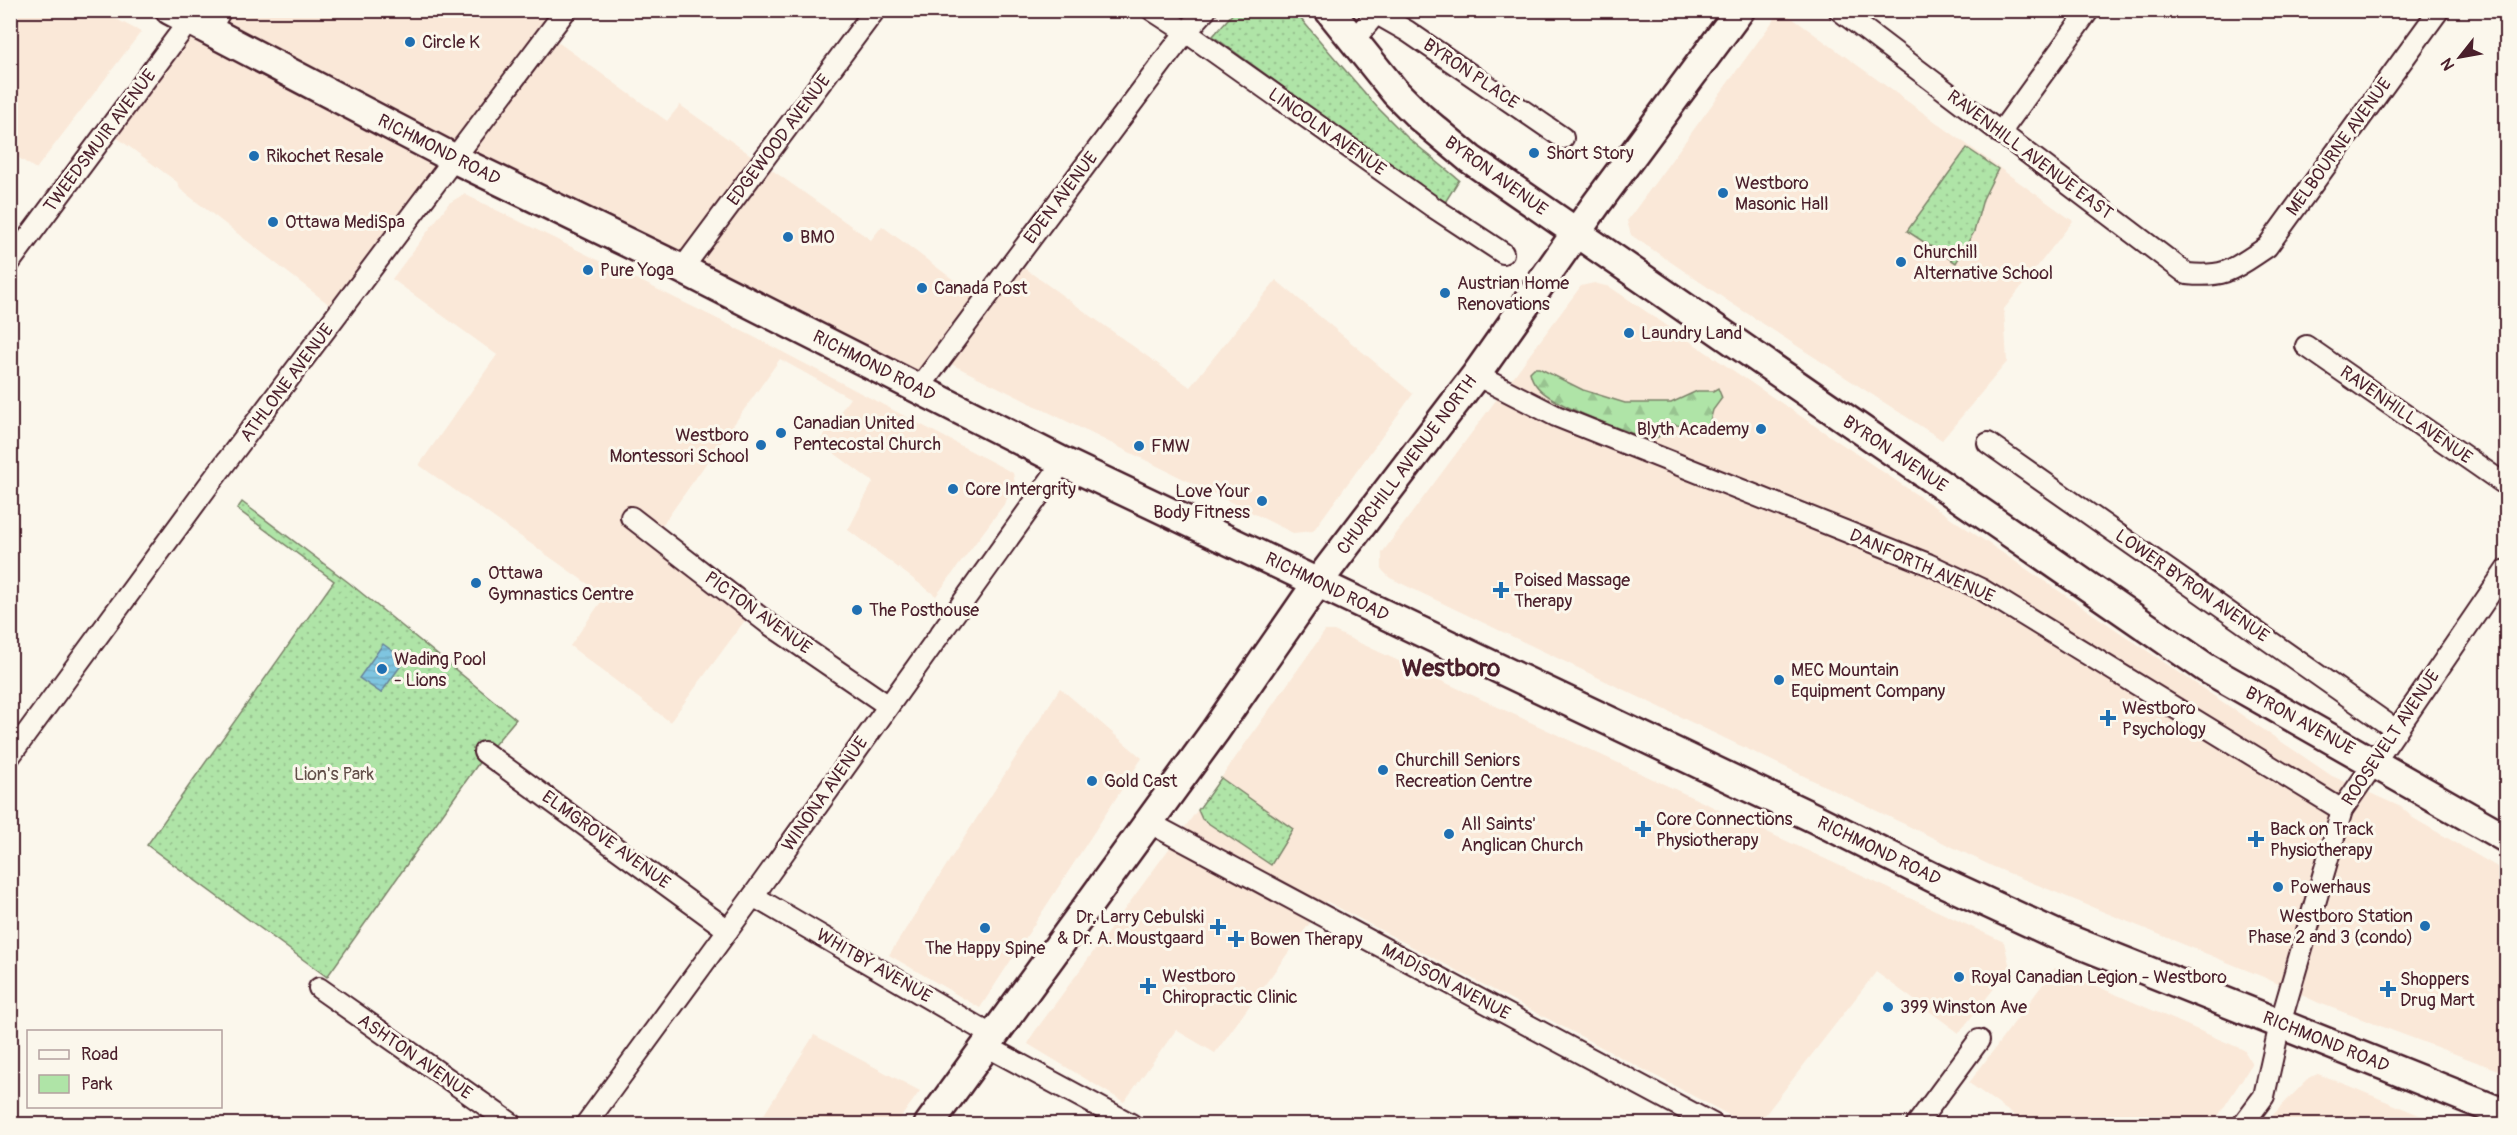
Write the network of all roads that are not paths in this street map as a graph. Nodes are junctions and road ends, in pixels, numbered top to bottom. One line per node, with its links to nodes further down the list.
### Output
1 (566, 10): 16 (street, ATHLONE AVENUE)
2 (875, 10): 20 (street, EDGEWOOD AVENUE)
3 (1152, 10): 12 (street, LINCOLN AVENUE)
4 (1206, 10): 12 (street, EDEN AVENUE)
5 (1329, 10): 13 (main road, BYRON AVENUE)
6 (1740, 10): 17 (main road, CHURCHILL AVENUE NORTH)
7 (1839, 10): 14 (street, RAVENHILL AVENUE EAST)
8 (2089, 10): 14 (street)
9 (2439, 10): 21 (street, MELBOURNE AVENUE)
10 (1378, 12): 13 (street); 15 (street, BYRON PLACE)
11 (197, 18): 16 (main road, RICHMOND ROAD); 19 (street, TWEEDSMUIR AVENUE)
12 (1186, 32): 18 (street, LINCOLN AVENUE); 24 (street, EDEN AVENUE)
13 (1353, 41): 17 (main road, BYRON AVENUE)
14 (2000, 133): 21 (street, RAVENHILL AVENUE EAST)
15 (1563, 138)
16 (454, 159): 20 (main road, RICHMOND ROAD); 34 (street, ATHLONE AVENUE)
17 (1577, 234): 23 (main road, CHURCHILL AVENUE NORTH); 35 (main road, BYRON AVENUE)
18 (1503, 253)
19 (10, 262)
20 (682, 269): 24 (main road, RICHMOND ROAD)
21 (2229, 272)
22 (2306, 346): 27 (street, RAVENHILL AVENUE)
23 (1476, 375): 30 (main road, CHURCHILL AVENUE NORTH); 36 (street, DANFORTH AVENUE)
24 (919, 388): 26 (main road, RICHMOND ROAD)
25 (1988, 443): 32 (street, LOWER BYRON AVENUE)
26 (1063, 462): 30 (main road, RICHMOND ROAD); 31 (street, WINONA AVENUE)
27 (2506, 485)
28 (631, 517): 31 (street, PICTON AVENUE)
29 (2506, 570): 32 (street, ROOSEVELT AVENUE)
30 (1318, 582): 37 (main road, CHURCHILL AVENUE NORTH); 42 (main road, RICHMOND ROAD)
31 (887, 705): 39 (street, WINONA AVENUE)
32 (2396, 729): 35 (street, ROOSEVELT AVENUE)
33 (484, 752): 40 (street, ELMGROVE AVENUE)
34 (10, 756)
35 (2374, 761): 36 (street, ROOSEVELT AVENUE); 38 (main road, BYRON AVENUE)
36 (2342, 810): 42 (street, ROOSEVELT AVENUE)
37 (1148, 822): 44 (main road, CHURCHILL AVENUE NORTH); 50 (street, MADISON AVENUE)
38 (2506, 838)
39 (753, 896): 40 (street, WINONA AVENUE); 44 (street, WHITBY AVENUE)
40 (728, 930): 47 (street, WINONA AVENUE)
41 (319, 988): 46 (street, ASHTON AVENUE)
42 (2280, 1024): 45 (main road, RICHMOND ROAD); 52 (street, ROOSEVELT AVENUE)
43 (1979, 1040): 51 (street)
44 (990, 1041): 48 (main road, CHURCHILL AVENUE NORTH); 49 (street, WHITBY AVENUE)
45 (2506, 1114)
46 (512, 1125)
47 (586, 1125)
48 (929, 1125)
49 (1131, 1125)
50 (1713, 1125)
51 (1917, 1125)
52 (2243, 1125)

